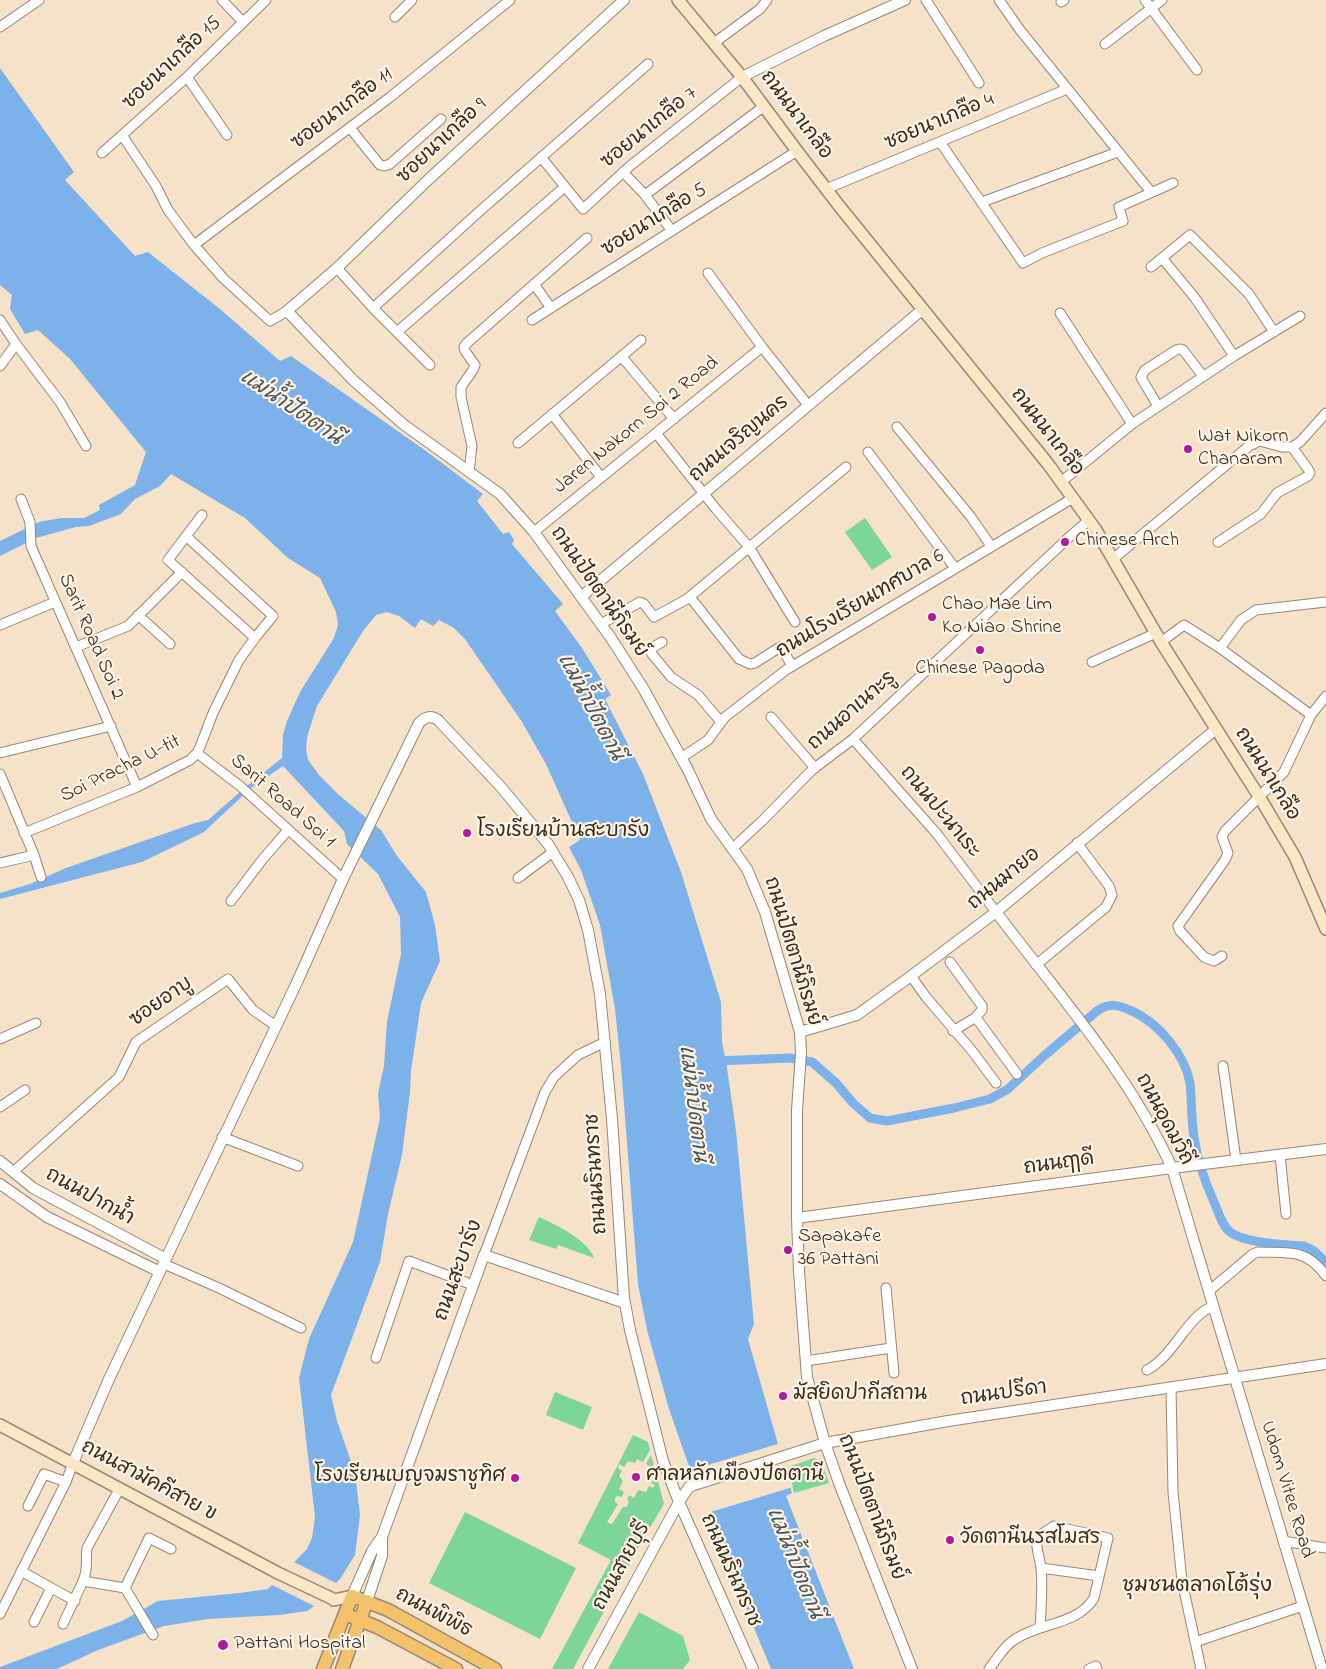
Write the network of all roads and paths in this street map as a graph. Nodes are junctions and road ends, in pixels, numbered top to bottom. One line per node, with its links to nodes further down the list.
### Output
1 (39, 0): 17 (street)
2 (222, 0): 16 (street)
3 (266, 0): 16 (street, ซอยนาเกลือ 15)
4 (412, 0): 15 (street)
5 (510, 0): 28 (street, ซอยนาเกลือ 11)
6 (624, 0): 48 (street, ซอยนาเกลือ 9)
7 (678, 0): 18 (main road, ถนนนาเกลือ)
8 (767, 0): 18 (street)
9 (904, 0): 23 (street)
10 (926, 0): 24 (street)
11 (999, 0): 25 (street)
12 (1145, 0): 14 (street)
13 (1162, 0): 14 (street)
14 (1152, 8): 19 (street); 21 (street)
15 (395, 16)
16 (243, 22): 22 (street, ซอยนาเกลือ 15)
17 (0, 27)
18 (714, 43): 23 (main road, ถนนนาเกลือ)
19 (1105, 44)
20 (648, 64): 35 (street)
21 (1197, 70)
22 (187, 77): 29 (street); 30 (street, ซอยนาเกลือ 15)
23 (742, 77): 26 (main road, ถนนนาเกลือ); 36 (street, ซอยนาเกลือ 7)
24 (980, 83)
25 (1067, 88): 31 (street, ซอยนาเกลือ 4); 33 (street)
26 (763, 107): 32 (main road, ถนนนาเกลือ); 41 (street)
27 (441, 119): 28 (street)
28 (350, 128): 45 (street, ซอยนาเกลือ 11)
29 (228, 135)
30 (122, 136): 34 (street, ซอยนาเกลือ 15); 45 (street)
31 (940, 142): 38 (street, ซอยนาเกลือ 4); 42 (street)
32 (796, 151): 38 (main road, ถนนนาเกลือ); 43 (street, ซอยนาเกลือ 5)
33 (1118, 152): 40 (street); 42 (street)
34 (102, 153)
35 (541, 158): 36 (street, ซอยนาเกลือ 7); 51 (street)
36 (623, 172): 41 (street)
37 (1173, 183): 40 (street)
38 (826, 189): 53 (main road, ถนนนาเกลือ)
39 (560, 191): 59 (street)
40 (1151, 192): 42 (street)
41 (645, 195): 43 (street)
42 (982, 202)
43 (672, 231): 52 (street, ซอยนาเกลือ 5)
44 (587, 238): 50 (street)
45 (194, 245): 54 (street)
46 (1162, 258): 47 (street); 60 (street); 65 (street)
47 (1151, 267)
48 (337, 268): 51 (street); 54 (street, ซอยนาเกลือ 9)
49 (708, 273): 63 (street)
50 (534, 284): 52 (street); 82 (street)
51 (373, 308): 59 (street)
52 (551, 308): 58 (street, ซอยนาเกลือ 5)
53 (922, 309): 69 (street, ถนนเจริญนคร); 84 (main road, ถนนนาเกลือ)
54 (286, 311): 82 (street, ถนนปัตตานีภิรมย์)
55 (1060, 313): 74 (street)
56 (1300, 316): 60 (street)
57 (0, 320): 62 (street)
58 (532, 320)
59 (397, 332): 67 (street)
60 (1274, 332): 65 (street)
61 (641, 340): 64 (street)
62 (16, 344): 66 (street); 78 (street)
63 (762, 347): 69 (street); 73 (street, Jaren Nakorn Soi 2 Road)
64 (622, 356): 72 (street); 73 (street)
65 (1234, 356): 68 (street)
66 (0, 366)
67 (430, 366)
68 (1203, 376): 70 (street); 70 (street)
69 (808, 406): 85 (street, ถนนเจริญนคร)
70 (1158, 406): 74 (street)
71 (1326, 413): 79 (street)
72 (552, 414): 77 (street); 83 (street)
73 (674, 419): 76 (street, Jaren Nakorn Soi 2 Road)
74 (1132, 424): 84 (street)
75 (897, 427): 93 (street)
76 (656, 433): 83 (street, Jaren Nakorn Soi 2 Road); 85 (street)
77 (518, 443)
78 (86, 446)
79 (1292, 447): 92 (street); 95 (street)
80 (868, 452): 96 (street)
81 (846, 467): 94 (street)
82 (469, 472): 90 (street, ถนนปัตตานีภิรมย์)
83 (601, 477): 90 (street, Jaren Nakorn Soi 2 Road)
84 (1061, 482): 86 (main road, ถนนนาเกลือ)
85 (704, 494): 94 (street); 98 (street, ถนนเจริญนคร)
86 (1073, 498): 89 (main road, ถนนนาเกลือ); 93 (street, ถนนโรงเรียนเทศบาล 6)
87 (21, 499): 100 (street, Sarit Road Soi 2)
88 (202, 515): 91 (street)
89 (1089, 520): 95 (main road, ถนนนาเกลือ); 120 (street, ถนนอาเนาะรู)
90 (534, 532): 98 (street, ถนนปัตตานีภิรมย์)
91 (186, 536): 97 (street); 106 (street, Soi Pracha U-tit)
92 (1218, 542)
93 (991, 546): 96 (street, ถนนโรงเรียนเทศบาล 6)
94 (748, 547): 99 (street); 103 (street)
95 (1113, 559): 107 (main road, ถนนนาเกลือ)
96 (954, 568): 113 (street, ถนนโรงเรียนเทศบาล 6)
97 (182, 572): 102 (street); 106 (street)
98 (581, 597): 104 (street, ถนนปัตตานีภิรมย์)
99 (690, 597): 104 (street); 113 (street)
100 (55, 602): 105 (street); 110 (street, Sarit Road Soi 2)
101 (1326, 602): 111 (street)
102 (138, 616): 109 (street); 110 (street)
103 (795, 622)
104 (601, 624): 123 (street, ถนนปัตตานีภิรมย์)
105 (0, 626)
106 (255, 638): 122 (street, Soi Pracha U-tit)
107 (1159, 638): 111 (street); 112 (street); 119 (main road, ถนนนาเกลือ)
108 (662, 642): 117 (street)
109 (170, 644)
110 (76, 647): 118 (street, Sarit Road Soi 2)
111 (1220, 648): 115 (street)
112 (1092, 662)
113 (792, 666): 117 (street, ถนนโรงเรียนเทศบาล 6)
114 (1326, 696): 115 (street)
115 (1310, 715): 127 (street)
116 (771, 717): 124 (street)
117 (721, 722): 123 (street, ถนนโรงเรียนเทศบาล 6)
118 (111, 726): 121 (street); 126 (street, Sarit Road Soi 2)
119 (1216, 729): 127 (main road, ถนนนาเกลือ); 130 (street, ถนนมายอ)
120 (853, 738): 124 (street, ถนนอาเนาะรู); 139 (street, ถนนปะนาเระ)
121 (0, 753)
122 (197, 753): 126 (street, Soi Pracha U-tit); 128 (street, Sarit Road Soi 1)
123 (681, 758): 131 (street, ถนนปัตตานีภิรมย์)
124 (815, 768): 131 (street, ถนนอาเนาะรู)
125 (0, 774): 129 (street)
126 (137, 787): 129 (street, Soi Pracha U-tit)
127 (1260, 798): 140 (main road, ถนนนาเกลือ); 141 (street)
128 (288, 830): 137 (street, Sarit Road Soi 1); 138 (street)
129 (24, 833): 133 (street)
130 (1077, 843): 139 (street, ถนนมายอ); 143 (street)
131 (733, 848): 149 (street, ถนนปัตตานีภิรมย์)
132 (553, 852): 136 (street); 137 (street, ถนนนรินทราช); 151 (street, ถนนนรินทราช)
133 (34, 856): 134 (street); 135 (street)
134 (0, 863)
135 (41, 877)
136 (518, 878)
137 (342, 879): 147 (street)
138 (231, 901)
139 (996, 912): 143 (street, ถนนอุดมวิถี); 144 (street, ถนนมายอ)
140 (1326, 929)
141 (1222, 956)
142 (950, 962): 145 (street)
143 (1036, 965): 163 (street, ถนนอุดมวิถี)
144 (911, 976): 148 (street); 149 (street, ถนนมายอ)
145 (975, 1018): 148 (street); 153 (street)
146 (36, 1023): 150 (street)
147 (276, 1026): 157 (street); 162 (street, ซอยอาบู)
148 (953, 1030): 154 (street)
149 (800, 1032): 166 (street, ถนนปัตตานีภิรมย์)
150 (0, 1039)
151 (605, 1042): 167 (street, ถนนสะบารัง); 173 (street, ถนนนรินทราช)
152 (1223, 1066): 160 (street)
153 (1017, 1074)
154 (996, 1083)
155 (25, 1090): 156 (street)
156 (0, 1107)
157 (222, 1137): 161 (street); 168 (street)
158 (1326, 1149): 159 (street, ถนนฤๅดี)
159 (1280, 1155): 160 (street, ถนนฤๅดี); 165 (street)
160 (1236, 1160): 163 (street, ถนนฤๅดี)
161 (298, 1166)
162 (4, 1168): 168 (street, ถนนปากน้ำ)
163 (1172, 1168): 166 (street, ถนนฤๅดี); 172 (street, ถนนอุดมวิถี)
164 (0, 1184): 168 (street, ถนนปากน้ำ)
165 (1286, 1214)
166 (797, 1218): 178 (street, ถนนปัตตานีภิรมย์)
167 (484, 1255): 170 (street, ถนนสะบารัง); 173 (street)
168 (164, 1265): 175 (street); 186 (street)
169 (1326, 1276): 172 (street)
170 (473, 1285): 177 (street); 192 (street, ถนนสะบารัง)
171 (886, 1288): 176 (street)
172 (1209, 1291): 174 (street, ถนนอุดมวิถี)
173 (625, 1303): 190 (street, ถนนนรินทราช)
174 (1214, 1306): 180 (street); 182 (street, ถนนอุดมวิถี)
175 (301, 1328)
176 (891, 1348): 178 (street); 181 (street)
177 (376, 1358)
178 (806, 1360): 185 (street, ถนนปัตตานีภิรมย์)
179 (1326, 1364): 182 (street, ถนนปรีดา)
180 (1147, 1370)
181 (894, 1373)
182 (1235, 1378): 183 (street, ถนนปรีดา); 193 (street, Udom Vitee Road)
183 (1171, 1388): 185 (street, ถนนปรีดา); 214 (street)
184 (0, 1425): 186 (main road, ถนนสามัคคีสาย ข)
185 (826, 1442): 188 (street, ถนนปรีดา); 221 (street, ถนนปัตตานีภิรมย์)
186 (73, 1463): 187 (street); 189 (main road, ถนนสามัคคีสาย ข)
187 (66, 1482): 191 (street); 197 (street)
188 (694, 1485): 190 (street, ถนนสายบุรี)
189 (120, 1488): 199 (street); 203 (main road, ถนนสามัคคีสาย ข)
190 (679, 1502): 219 (street, ถนนสายบุรี); 220 (street, ถนนนรินทราช)
191 (28, 1506)
192 (382, 1537): 202 (street); 205 (street)
193 (1283, 1541): 194 (street); 206 (street, Udom Vitee Road)
194 (1326, 1548)
195 (170, 1549): 201 (street)
196 (1041, 1568): 198 (street); 198 (street); 212 (street)
197 (21, 1571): 200 (street); 207 (street)
198 (1099, 1576): 212 (street)
199 (83, 1581): 201 (street); 204 (street)
200 (51, 1588): 204 (street); 210 (street)
201 (125, 1588): 213 (street)
202 (352, 1596): 203 (main road); 205 (main road, ถนนพิพิธ); 208 (main road)
203 (333, 1599): 208 (main road)
204 (75, 1601): 211 (street)
205 (367, 1601): 209 (main road); 218 (main road, ถนนพิพิธ)
206 (1303, 1606): 214 (street); 226 (street, Udom Vitee Road)
207 (0, 1614)
208 (345, 1614): 209 (main road, ถนนพิพิธ); 215 (main road)
209 (360, 1620): 216 (main road); 217 (main road, ถนนพิพิธ)
210 (34, 1622)
211 (63, 1624)
212 (1040, 1628): 222 (street)
213 (153, 1635)
214 (1195, 1642): 225 (street)
215 (323, 1669)
216 (342, 1669)
217 (456, 1669)
218 (496, 1669)
219 (588, 1669)
220 (753, 1669)
221 (912, 1669)
222 (989, 1669)
223 (1089, 1669): 224 (street)
224 (1097, 1669)
225 (1200, 1669)
226 (1322, 1669)

